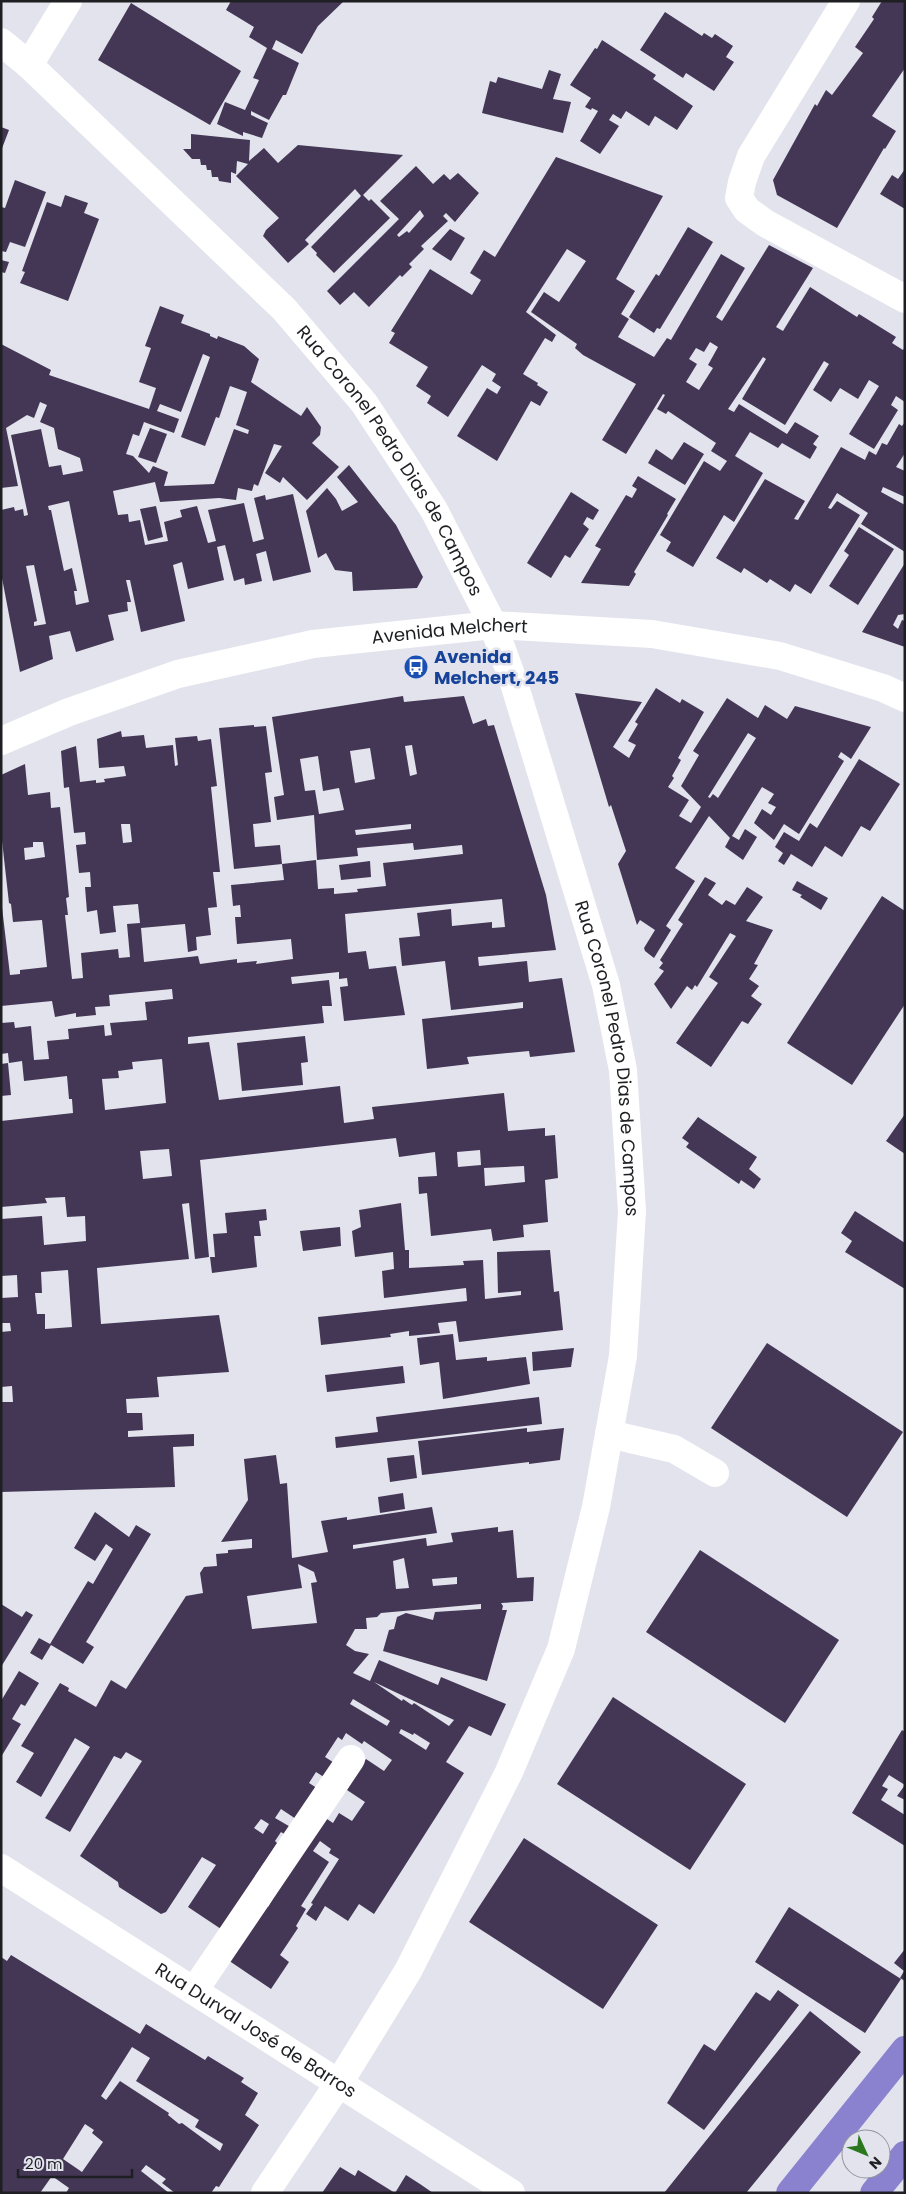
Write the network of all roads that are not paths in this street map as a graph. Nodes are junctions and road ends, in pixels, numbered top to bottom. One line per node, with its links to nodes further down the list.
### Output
1 (68, 1): 4 (street)
2 (846, 1): 5 (street)
3 (1, 42): 4 (street, Rua Coronel Pedro Dias de Campos)
4 (29, 65): 6 (street, Rua Coronel Pedro Dias de Campos)
5 (905, 299)
6 (493, 625): 7 (street, Avenida Melchert); 8 (street, Avenida Melchert); 9 (street, Rua Coronel Pedro Dias de Campos)
7 (905, 698)
8 (1, 741)
9 (609, 1434): 10 (street); 15 (street, Rua Coronel Pedro Dias de Campos)
10 (715, 1473)
11 (351, 1759): 13 (street)
12 (1, 1868): 13 (street, Rua Durval José de Barros)
13 (194, 1991): 15 (street, Rua Durval José de Barros)
14 (905, 2050): 19 (highway)
15 (339, 2083): 17 (street, Rua Coronel Pedro Dias de Campos); 18 (street, Rua Durval José de Barros)
16 (905, 2155): 20 (highway)
17 (265, 2193)
18 (511, 2193)
19 (790, 2193)
20 (874, 2193)

